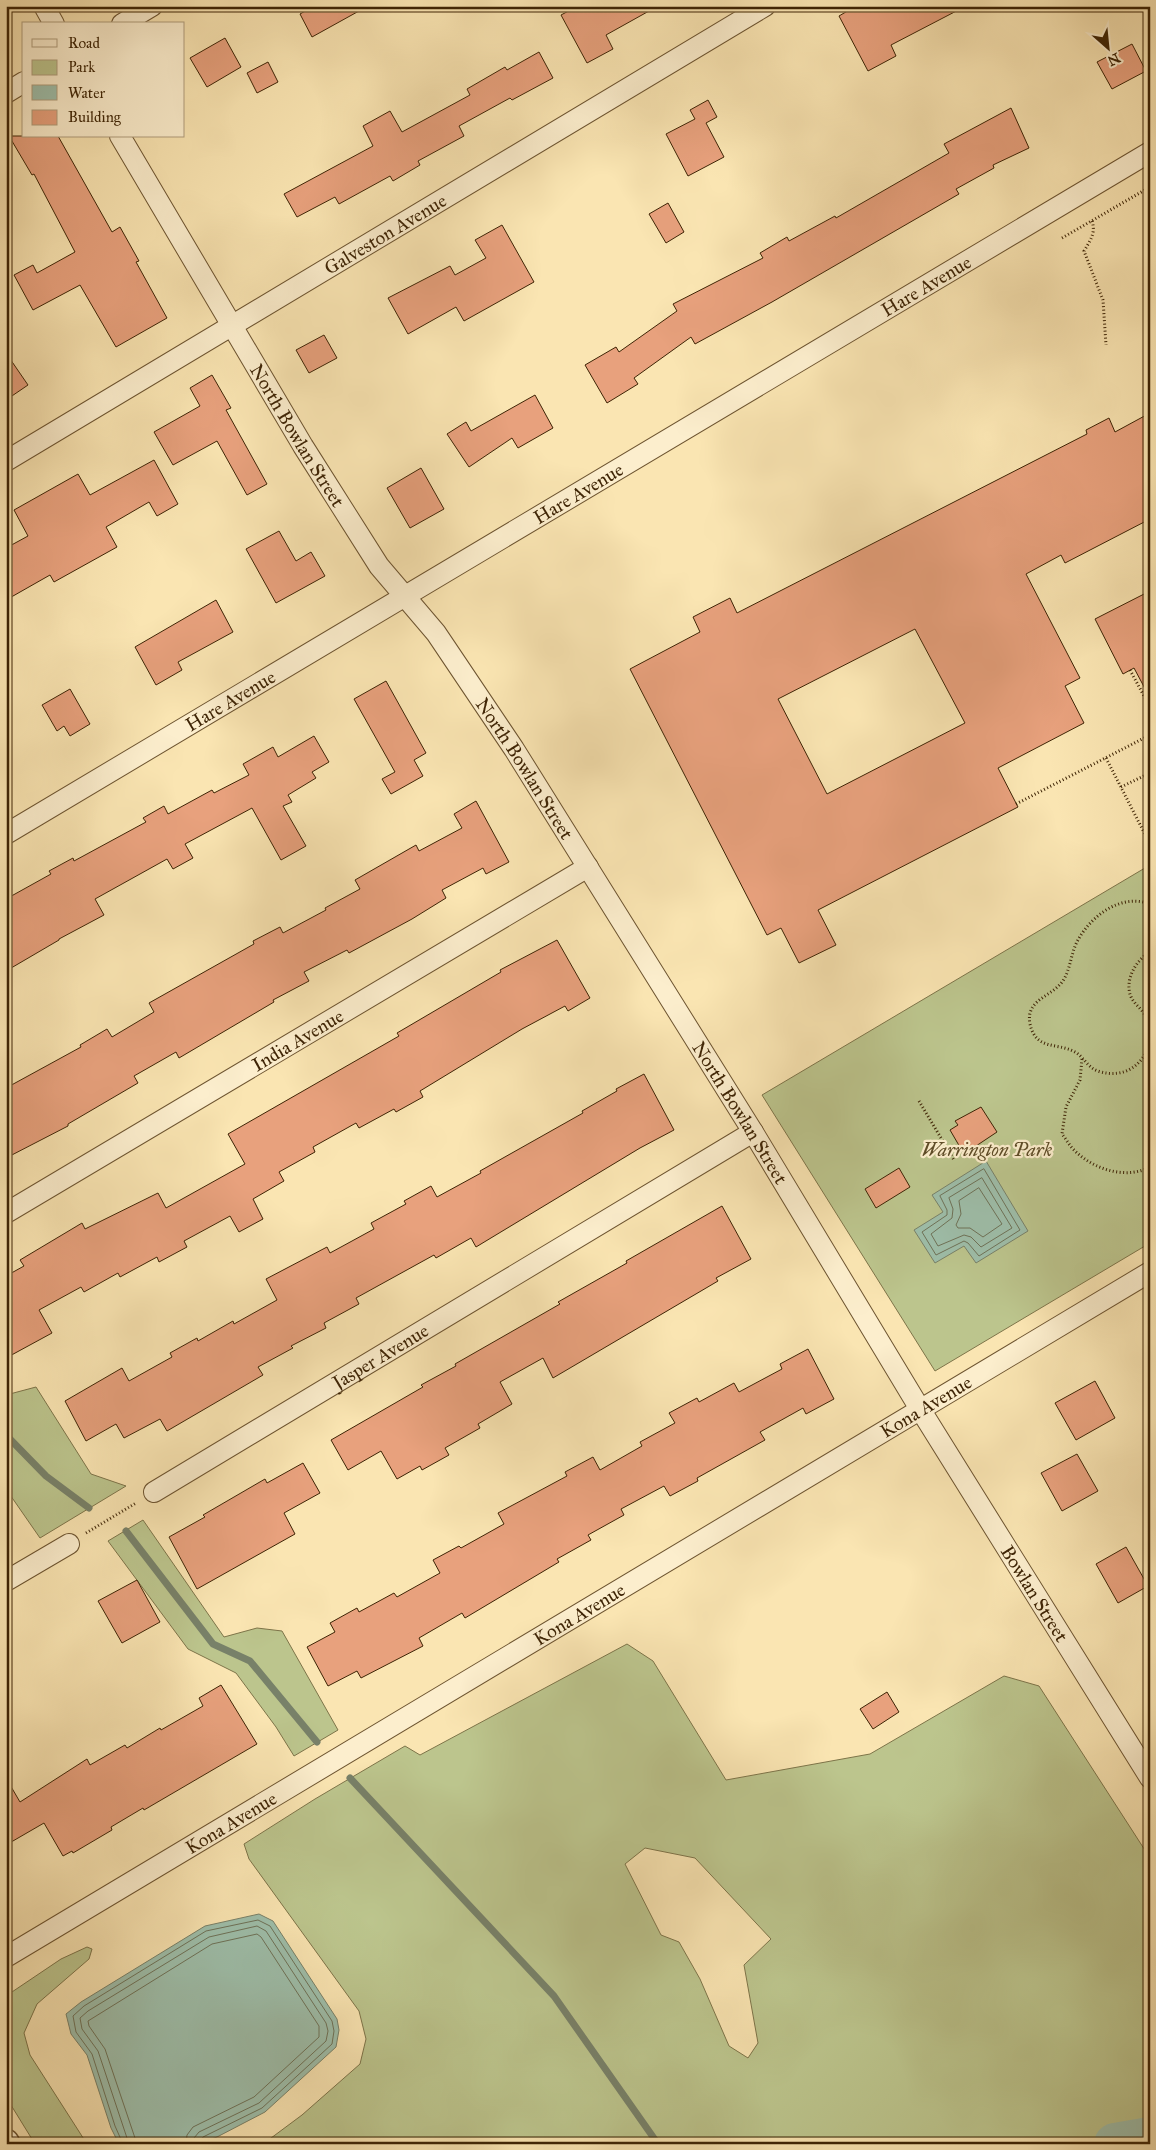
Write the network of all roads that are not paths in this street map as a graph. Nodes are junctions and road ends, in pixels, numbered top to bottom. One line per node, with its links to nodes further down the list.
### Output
1 (44, 6): 4 (street)
2 (152, 6): 5 (street)
3 (765, 6): 10 (street, Galveston Avenue)
4 (53, 22)
5 (125, 22)
6 (22, 83): 7 (street)
7 (6, 93)
8 (121, 138): 10 (street, North Bowlan Street)
9 (1150, 152): 12 (street, Hare Avenue)
10 (231, 325): 11 (street, Galveston Avenue); 12 (street, North Bowlan Street)
11 (6, 460)
12 (404, 595): 13 (street, Hare Avenue); 14 (street, North Bowlan Street)
13 (6, 834)
14 (588, 867): 15 (street, North Bowlan Street); 16 (street, India Avenue)
15 (753, 1132): 18 (street, North Bowlan Street); 19 (street, Jasper Avenue)
16 (6, 1213)
17 (1150, 1272): 18 (street, Kona Avenue)
18 (920, 1410): 22 (street, Bowlan Street); 23 (street, Kona Avenue)
19 (154, 1492)
20 (69, 1544): 21 (street)
21 (6, 1581)
22 (1150, 1778)
23 (6, 1957)

